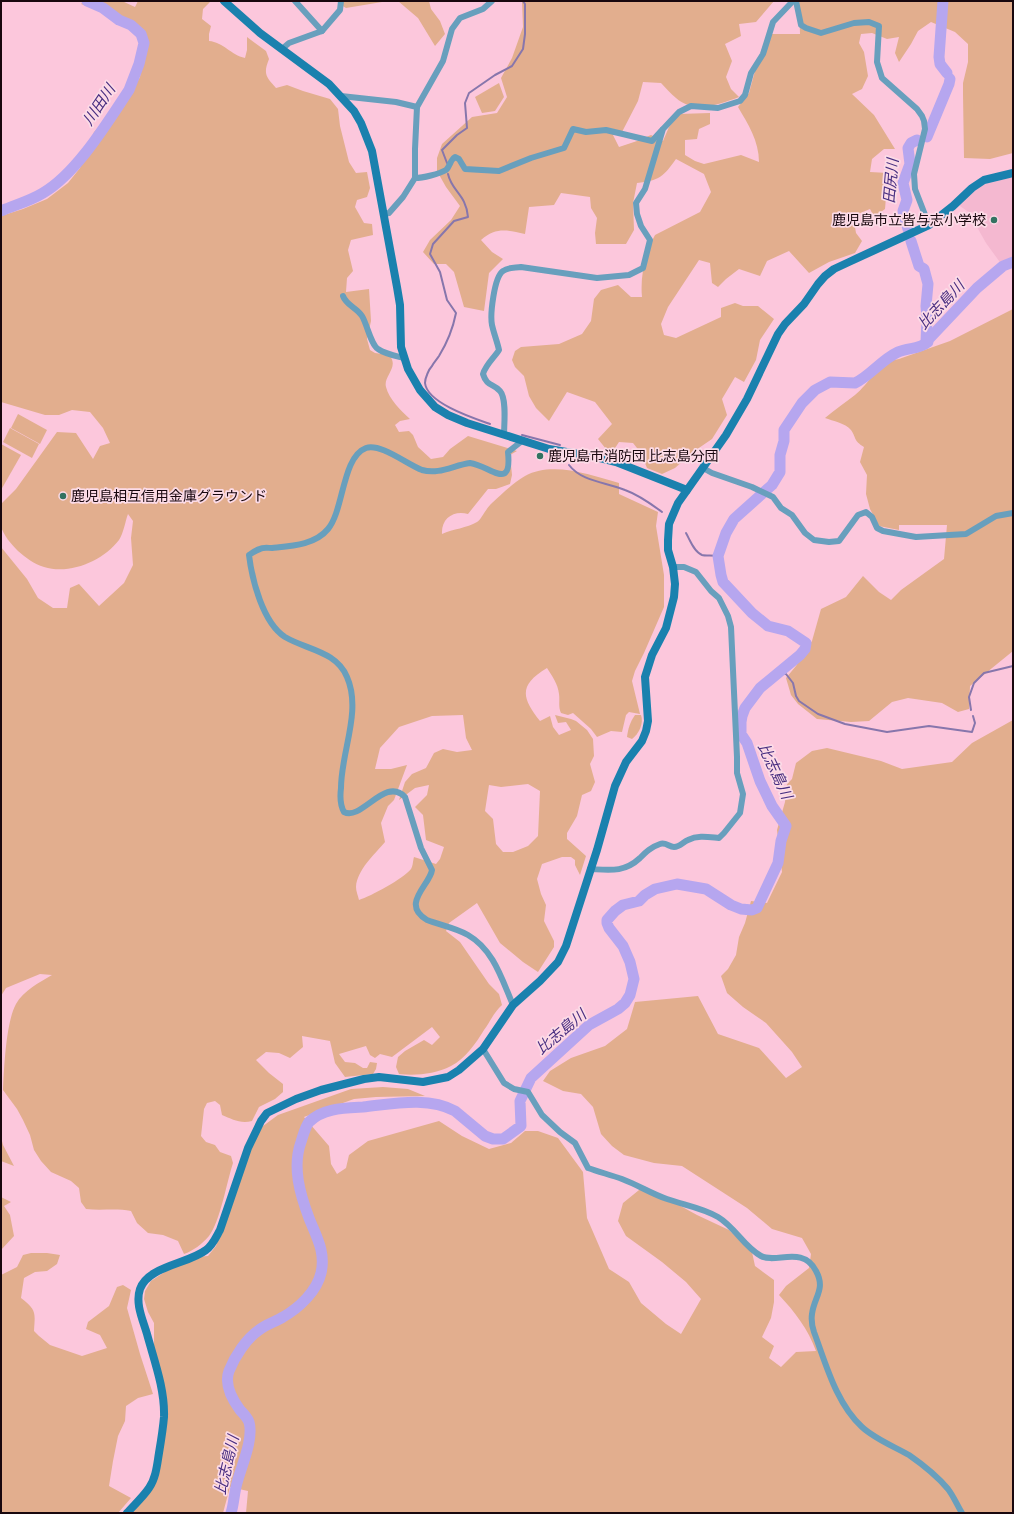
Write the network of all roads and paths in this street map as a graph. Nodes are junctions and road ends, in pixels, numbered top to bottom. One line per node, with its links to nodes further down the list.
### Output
1 (224, 1): 8 (street)
2 (295, 1): 7 (street)
3 (341, 1): 7 (street)
4 (492, 1): 10 (street)
5 (793, 1): 11 (street)
6 (796, 1): 15 (street)
7 (322, 31): 8 (street)
8 (282, 49): 9 (street)
9 (341, 96): 10 (street); 14 (street)
10 (417, 107): 13 (street)
11 (664, 129): 13 (street); 18 (street)
12 (1013, 173): 15 (street)
13 (415, 178): 14 (street)
14 (384, 214): 17 (street)
15 (929, 225): 20 (street)
16 (343, 296): 17 (street)
17 (404, 358): 18 (street)
18 (504, 435): 19 (street)
19 (522, 441): 21 (street); 25 (street)
20 (703, 468): 21 (street); 22 (street)
21 (687, 490): 23 (street)
22 (1013, 513)
23 (673, 566): 24 (street); 24 (street)
24 (590, 869): 25 (street)
25 (513, 1005): 26 (street)
26 (483, 1049): 27 (street); 28 (street)
27 (127, 1513)
28 (962, 1513)

